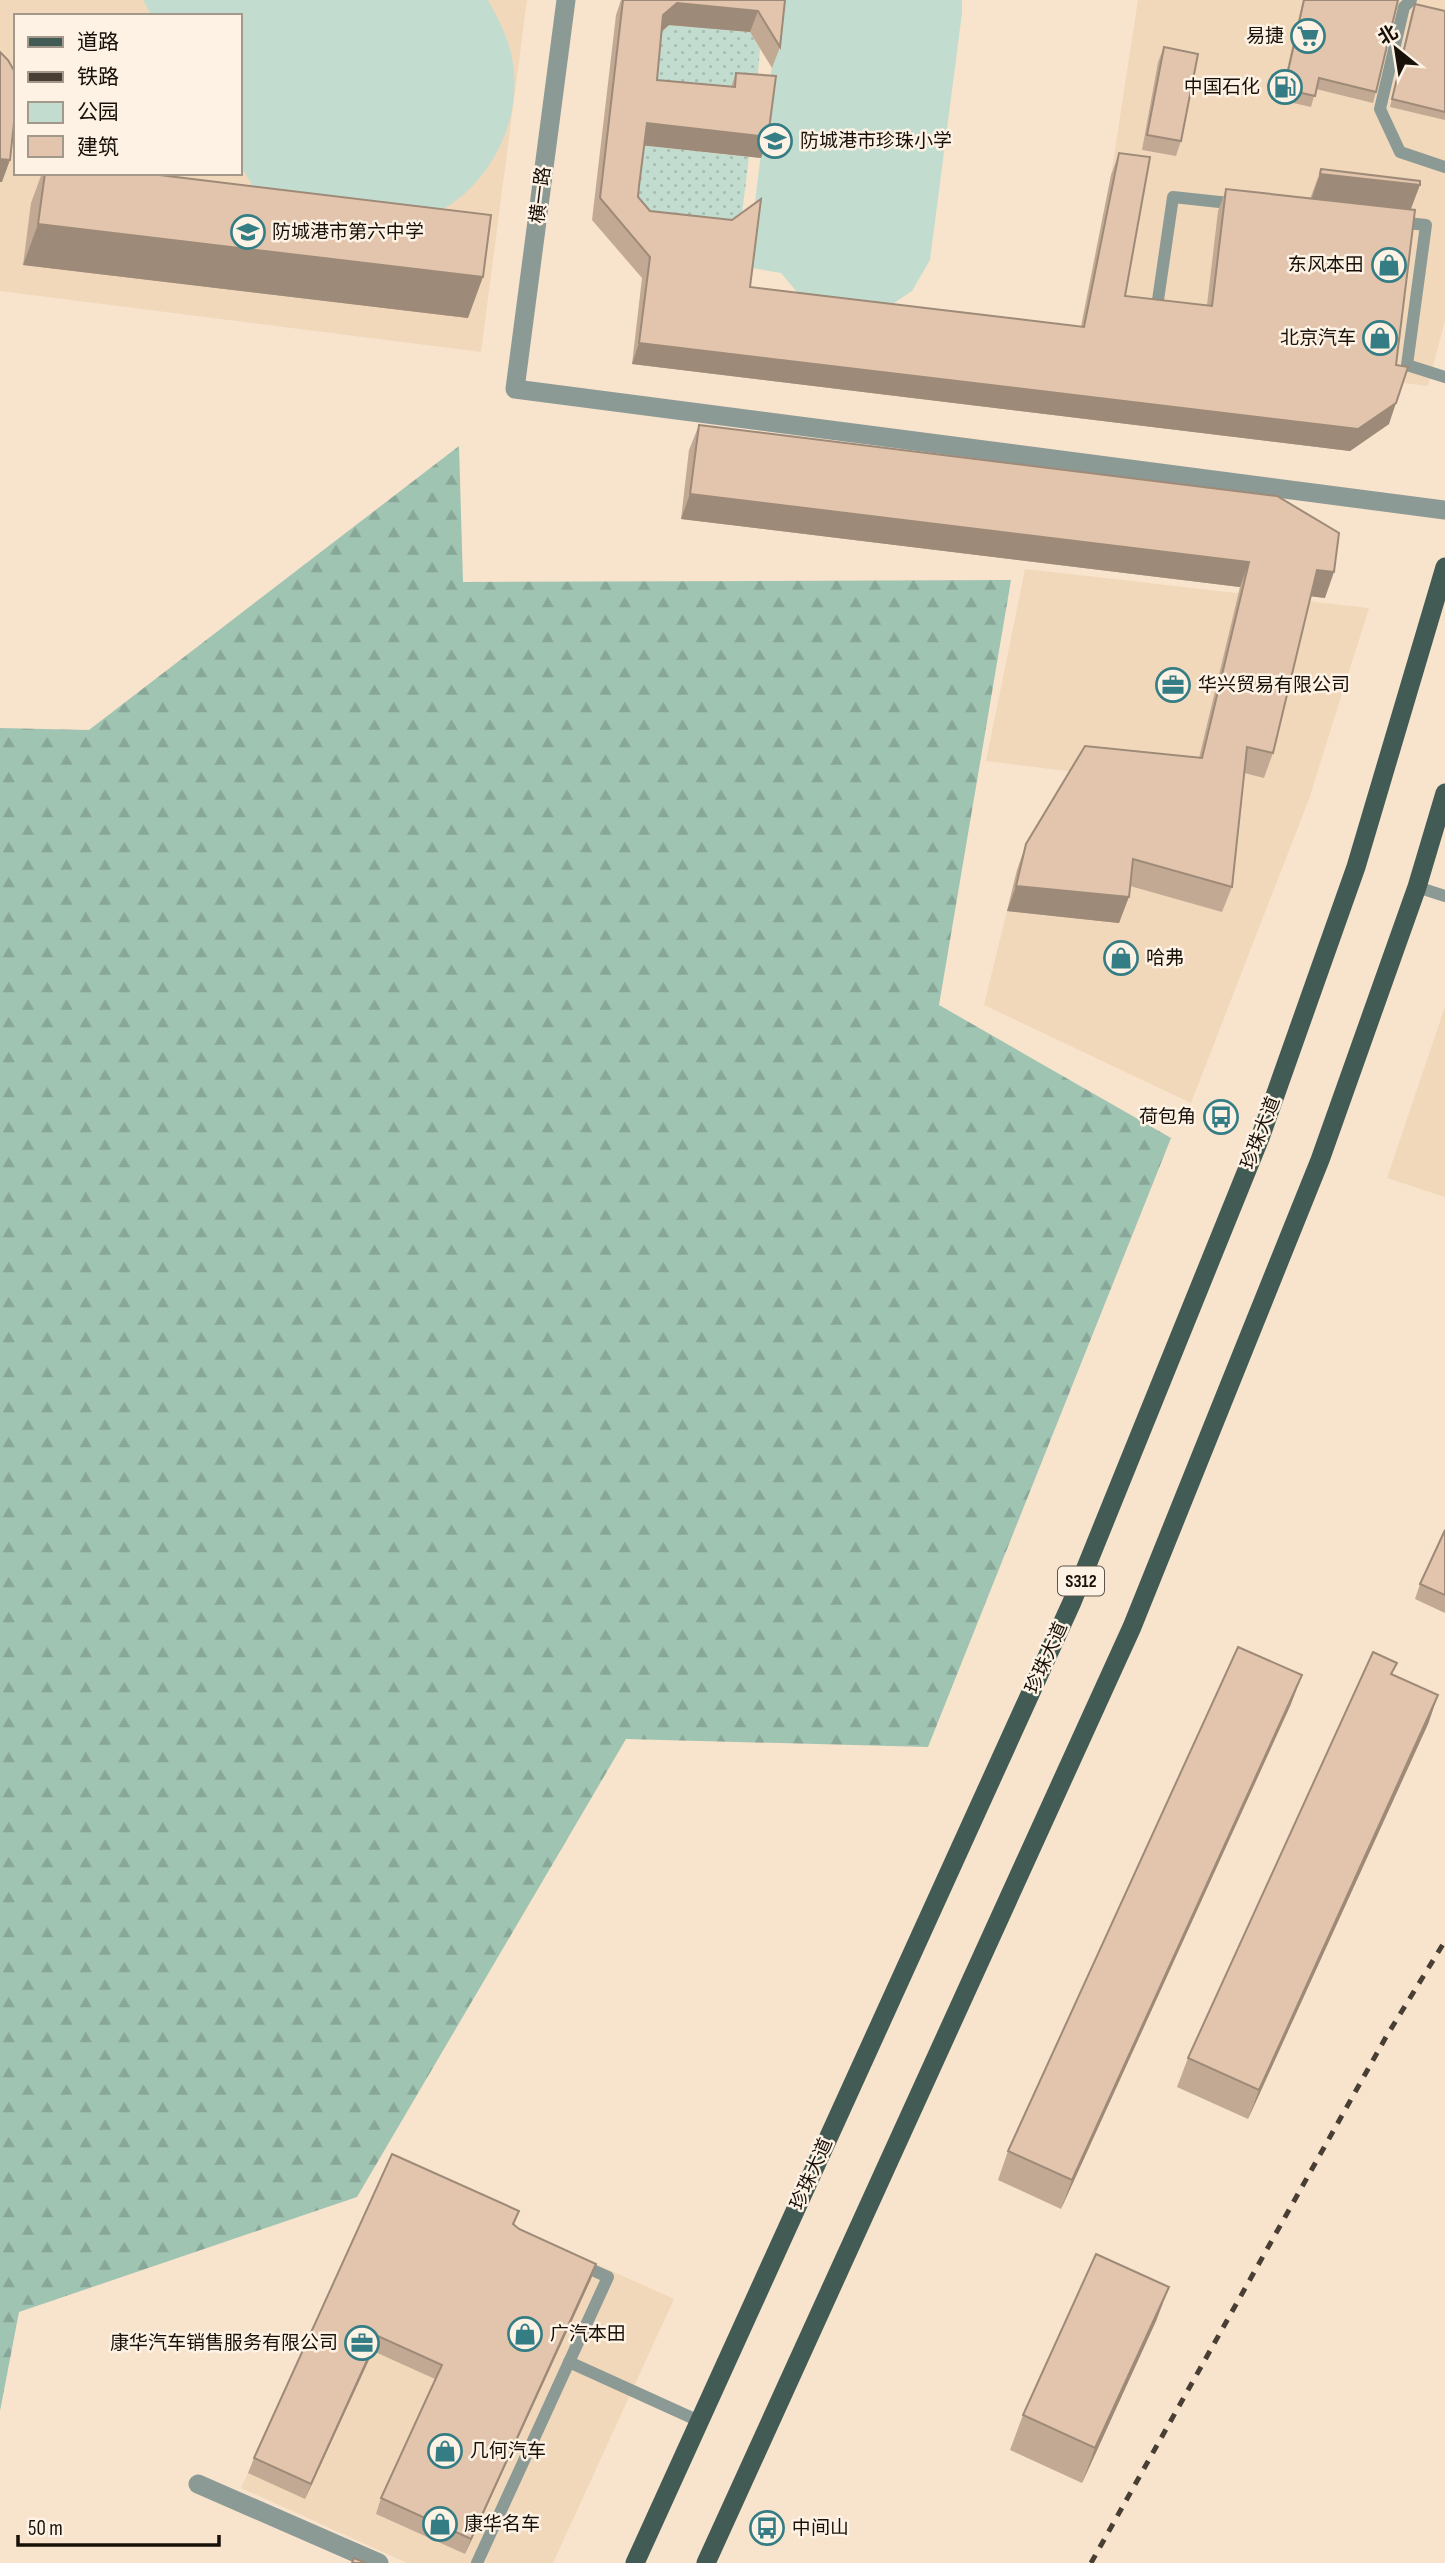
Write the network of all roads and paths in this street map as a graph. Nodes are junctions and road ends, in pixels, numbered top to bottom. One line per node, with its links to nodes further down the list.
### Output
1 (566, 0): 8 (street, 横一路)
2 (1411, 0): 3 (lane)
3 (1445, 167)
4 (1253, 206): 6 (lane)
5 (1386, 220): 7 (lane)
6 (1158, 300)
7 (1445, 377)
8 (1445, 510)
9 (1445, 568): 15 (main road, 珍珠大道 / S312)
10 (1445, 793): 11 (main road)
11 (1417, 887): 12 (lane); 20 (main road)
12 (1445, 896)
13 (569, 2260): 14 (lane)
14 (569, 2362): 15 (lane); 18 (lane)
15 (699, 2421): 19 (main road, 珍珠大道 / S312)
16 (198, 2484): 17 (street)
17 (379, 2563)
18 (477, 2563)
19 (635, 2563)
20 (706, 2563)

